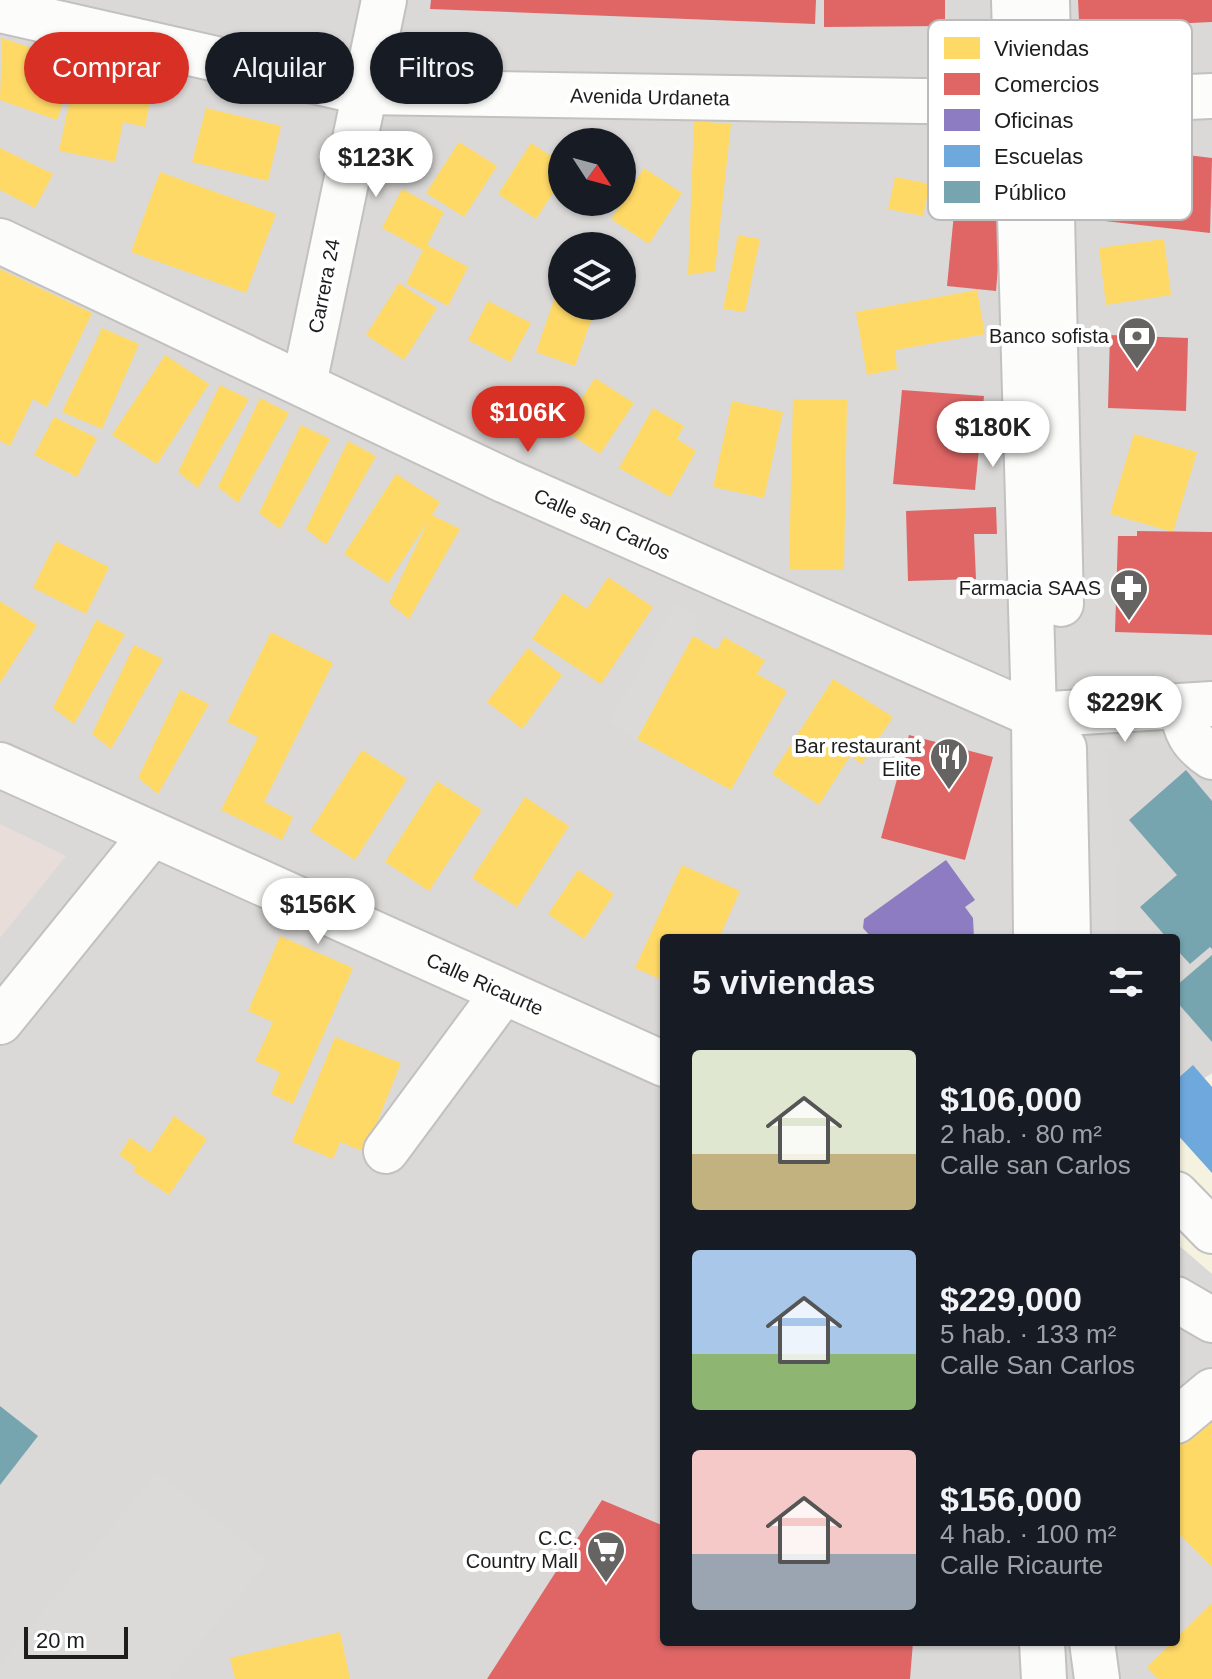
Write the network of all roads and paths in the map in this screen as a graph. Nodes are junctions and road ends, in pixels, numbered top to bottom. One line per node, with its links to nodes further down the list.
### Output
1 (384, 0): 7 (street, Carrera 24)
2 (1014, 0): 5 (street)
3 (1047, 0): 6 (street)
4 (0, 10): 7 (street, Avenida Urdaneta)
5 (1017, 20)
6 (1044, 20)
7 (362, 92): 10 (street, Avenida Urdaneta); 13 (street, Carrera 24)
8 (1212, 96): 9 (street, Avenida Urdaneta)
9 (1192, 97)
10 (928, 101)
11 (1035, 220): 15 (street)
12 (0, 241): 13 (street, Calle san Carlos)
13 (304, 384): 15 (street, Calle san Carlos)
14 (1197, 705): 15 (street); 16 (street)
15 (1049, 715): 19 (street); 20 (street)
16 (1212, 757)
17 (0, 765): 18 (street, Calle Ricaurte)
18 (152, 834): 21 (street, Calle Ricaurte); 22 (street)
19 (1036, 934)
20 (1068, 934)
21 (503, 993): 23 (street, Calle Ricaurte); 24 (street)
22 (0, 1022)
23 (660, 1062)
24 (386, 1151)
25 (1180, 1198): 26 (street)
26 (1212, 1231)
27 (1180, 1301): 28 (street)
28 (1212, 1320)
29 (1212, 1391): 30 (street)
30 (1180, 1418)
31 (1042, 1646): 33 (street)
32 (1093, 1646): 34 (street)
33 (1044, 1679)
34 (1097, 1679)

